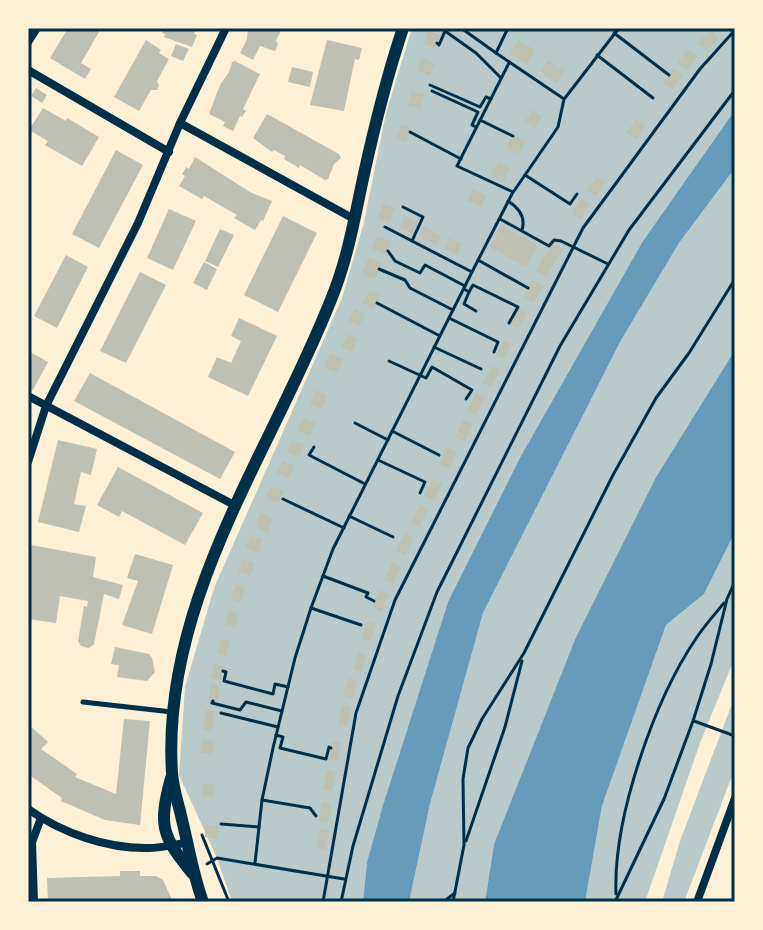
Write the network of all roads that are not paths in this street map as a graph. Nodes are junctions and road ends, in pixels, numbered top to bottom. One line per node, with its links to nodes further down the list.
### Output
1 (37, 28): 4 (street)
2 (226, 28): 6 (street)
3 (403, 28): 8 (street)
4 (28, 42)
5 (28, 70): 7 (street)
6 (180, 123): 7 (street); 8 (street)
7 (169, 152): 10 (street)
8 (354, 219): 12 (street)
9 (28, 396): 10 (street)
10 (46, 406): 11 (street); 12 (street)
11 (28, 462)
12 (236, 506): 14 (street)
13 (83, 702): 14 (lane)
14 (173, 712): 15 (street)
15 (172, 775): 20 (street); 21 (street)
16 (735, 798): 18 (street)
17 (28, 809): 19 (street)
18 (732, 816): 25 (street)
19 (41, 818): 21 (street); 23 (street)
20 (187, 843): 21 (street); 22 (street)
21 (169, 845): 22 (street)
22 (193, 874): 24 (street)
23 (34, 902)
24 (203, 902)
25 (697, 902)

